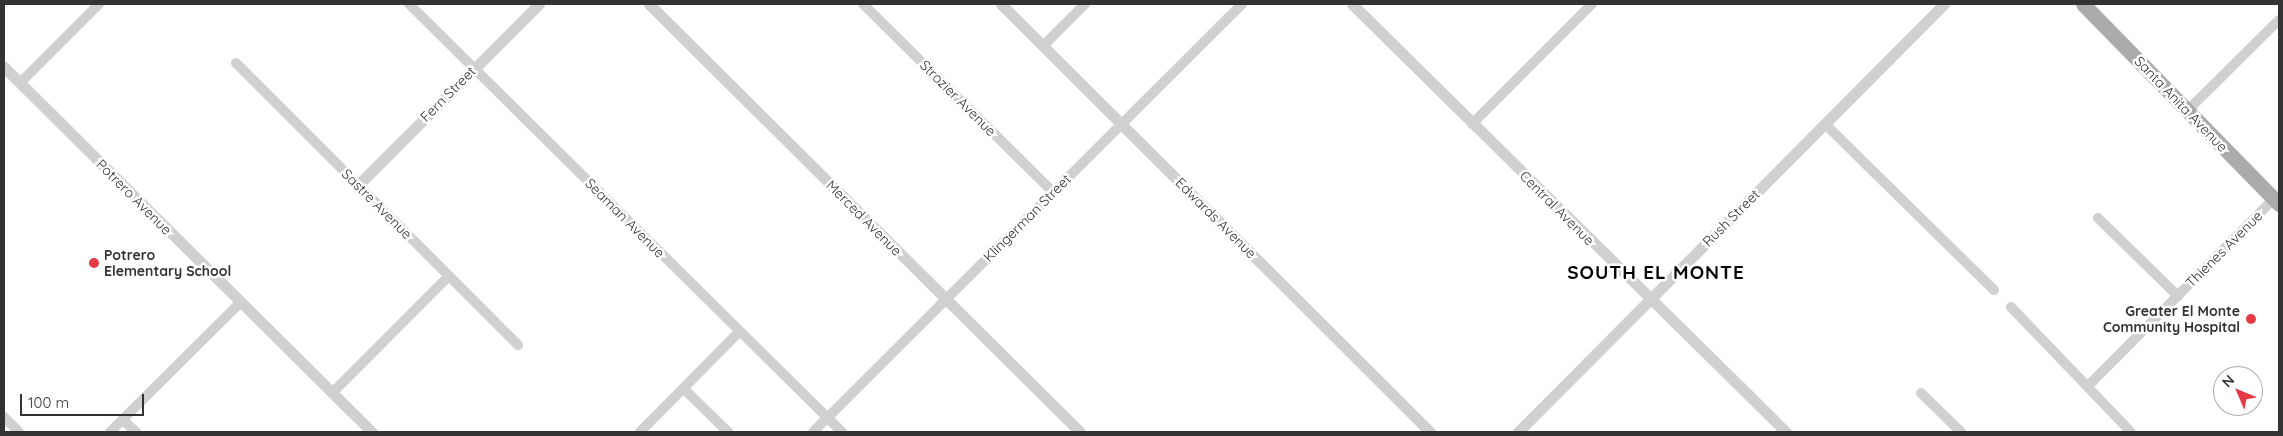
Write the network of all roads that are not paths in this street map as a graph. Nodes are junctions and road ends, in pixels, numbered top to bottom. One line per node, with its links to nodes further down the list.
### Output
1 (99, 4): 18 (street)
2 (409, 4): 17 (street, Seaman Avenue)
3 (540, 4): 17 (street, Fern Street)
4 (649, 4): 31 (street, Merced Avenue)
5 (863, 4): 24 (street, Strozier Avenue)
6 (1001, 4): 14 (street, Edwards Avenue)
7 (1085, 4): 14 (street)
8 (1242, 4): 20 (street, Klingerman Street)
9 (1592, 4): 21 (street)
10 (1944, 4): 22 (street, Rush Street)
11 (2083, 4): 19 (main road, Santa Anita Avenue)
12 (1358, 6): 21 (street, Central Avenue)
13 (2279, 20): 19 (street)
14 (1044, 45): 20 (street, Edwards Avenue)
15 (236, 63): 23 (street, Sastre Avenue)
16 (4, 67): 18 (street, Potrero Avenue)
17 (474, 68): 23 (street, Fern Street); 34 (street, Seaman Avenue)
18 (20, 84): 32 (street, Potrero Avenue)
19 (2187, 111): 25 (main road, Santa Anita Avenue)
20 (1122, 124): 24 (street, Klingerman Street); 52 (street, Edwards Avenue)
21 (1472, 124): 30 (street, Central Avenue)
22 (1825, 124): 28 (street); 30 (street, Rush Street)
23 (358, 185): 27 (street, Sastre Avenue)
24 (1053, 192): 31 (street, Klingerman Street)
25 (2277, 201): 29 (street, Thienes Avenue)
26 (2098, 218): 29 (street)
27 (449, 276): 35 (street, Sastre Avenue); 38 (street)
28 (1994, 290)
29 (2178, 296): 36 (street, Thienes Avenue)
30 (1649, 300): 53 (street, Rush Street); 54 (street, Central Avenue)
31 (944, 301): 41 (street, Klingerman Street); 51 (street, Merced Avenue)
32 (240, 304): 38 (street, Potrero Avenue); 42 (street)
33 (2011, 307): 36 (street)
34 (739, 332): 37 (street); 41 (street, Seaman Avenue)
35 (518, 344)
36 (2089, 385): 56 (street)
37 (684, 389): 47 (street); 48 (street)
38 (332, 393): 46 (street, Potrero Avenue)
39 (1921, 393): 55 (street)
40 (4, 417): 43 (street)
41 (828, 418): 49 (street, Klingerman Street); 50 (street, Seaman Avenue)
42 (123, 420): 44 (street); 45 (street)
43 (19, 432)
44 (110, 432)
45 (136, 432)
46 (372, 432)
47 (640, 432)
48 (728, 432)
49 (813, 432)
50 (842, 432)
51 (1080, 432)
52 (1430, 432)
53 (1518, 432)
54 (1786, 432)
55 (1961, 432)
56 (2131, 432)

